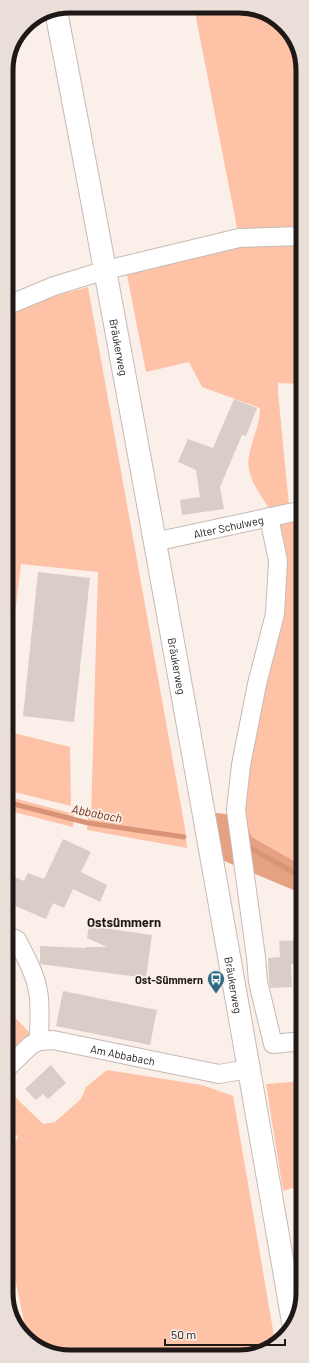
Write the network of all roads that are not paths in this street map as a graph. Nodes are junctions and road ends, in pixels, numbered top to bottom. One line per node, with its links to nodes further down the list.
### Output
1 (57, 15): 3 (main road, Bräukerweg)
2 (296, 236): 3 (street)
3 (106, 270): 4 (street); 7 (main road, Bräukerweg)
4 (13, 303)
5 (296, 512): 6 (street, Alter Schulweg)
6 (269, 517): 7 (street, Alter Schulweg); 9 (street)
7 (154, 542): 10 (main road, Bräukerweg)
8 (13, 938): 11 (street)
9 (258, 982): 10 (street); 12 (street)
10 (234, 984): 14 (main road, Bräukerweg)
11 (39, 1041): 13 (street); 14 (street, Am Abbabach)
12 (296, 1042)
13 (13, 1062)
14 (249, 1069): 15 (main road, Bräukerweg)
15 (292, 1314)

